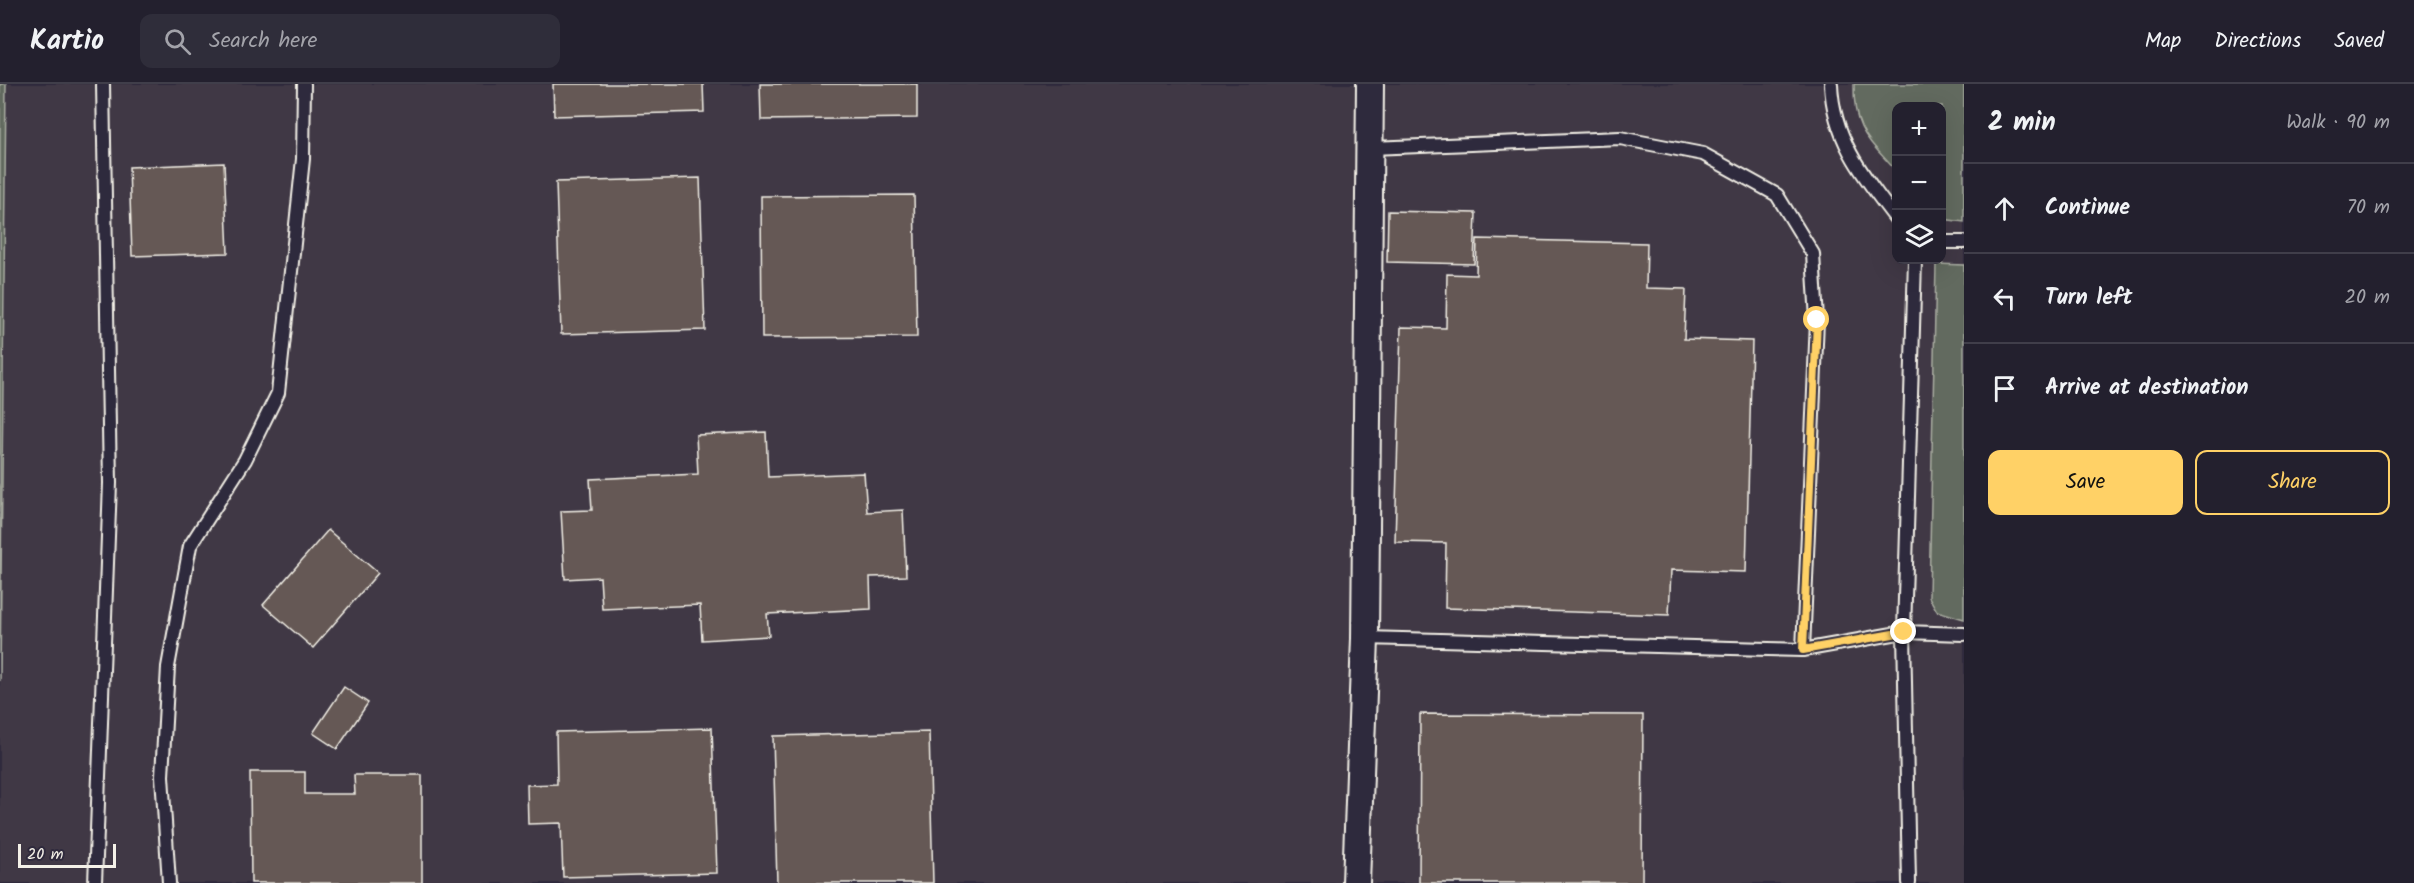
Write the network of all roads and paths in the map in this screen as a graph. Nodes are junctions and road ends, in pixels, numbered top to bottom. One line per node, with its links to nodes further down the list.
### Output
1 (103, 84): 14 (lane)
2 (304, 84): 15 (lane)
3 (1370, 84): 5 (street)
4 (1831, 84): 6 (lane)
5 (1371, 148): 12 (street); 13 (lane)
6 (1892, 214)
7 (1946, 242): 8 (lane)
8 (1964, 242)
9 (1915, 264): 10 (lane)
10 (1904, 632): 11 (lane); 13 (lane); 17 (lane)
11 (1964, 634)
12 (1365, 638): 13 (lane); 16 (street)
13 (1803, 650)
14 (95, 883)
15 (169, 883)
16 (1356, 883)
17 (1909, 883)

